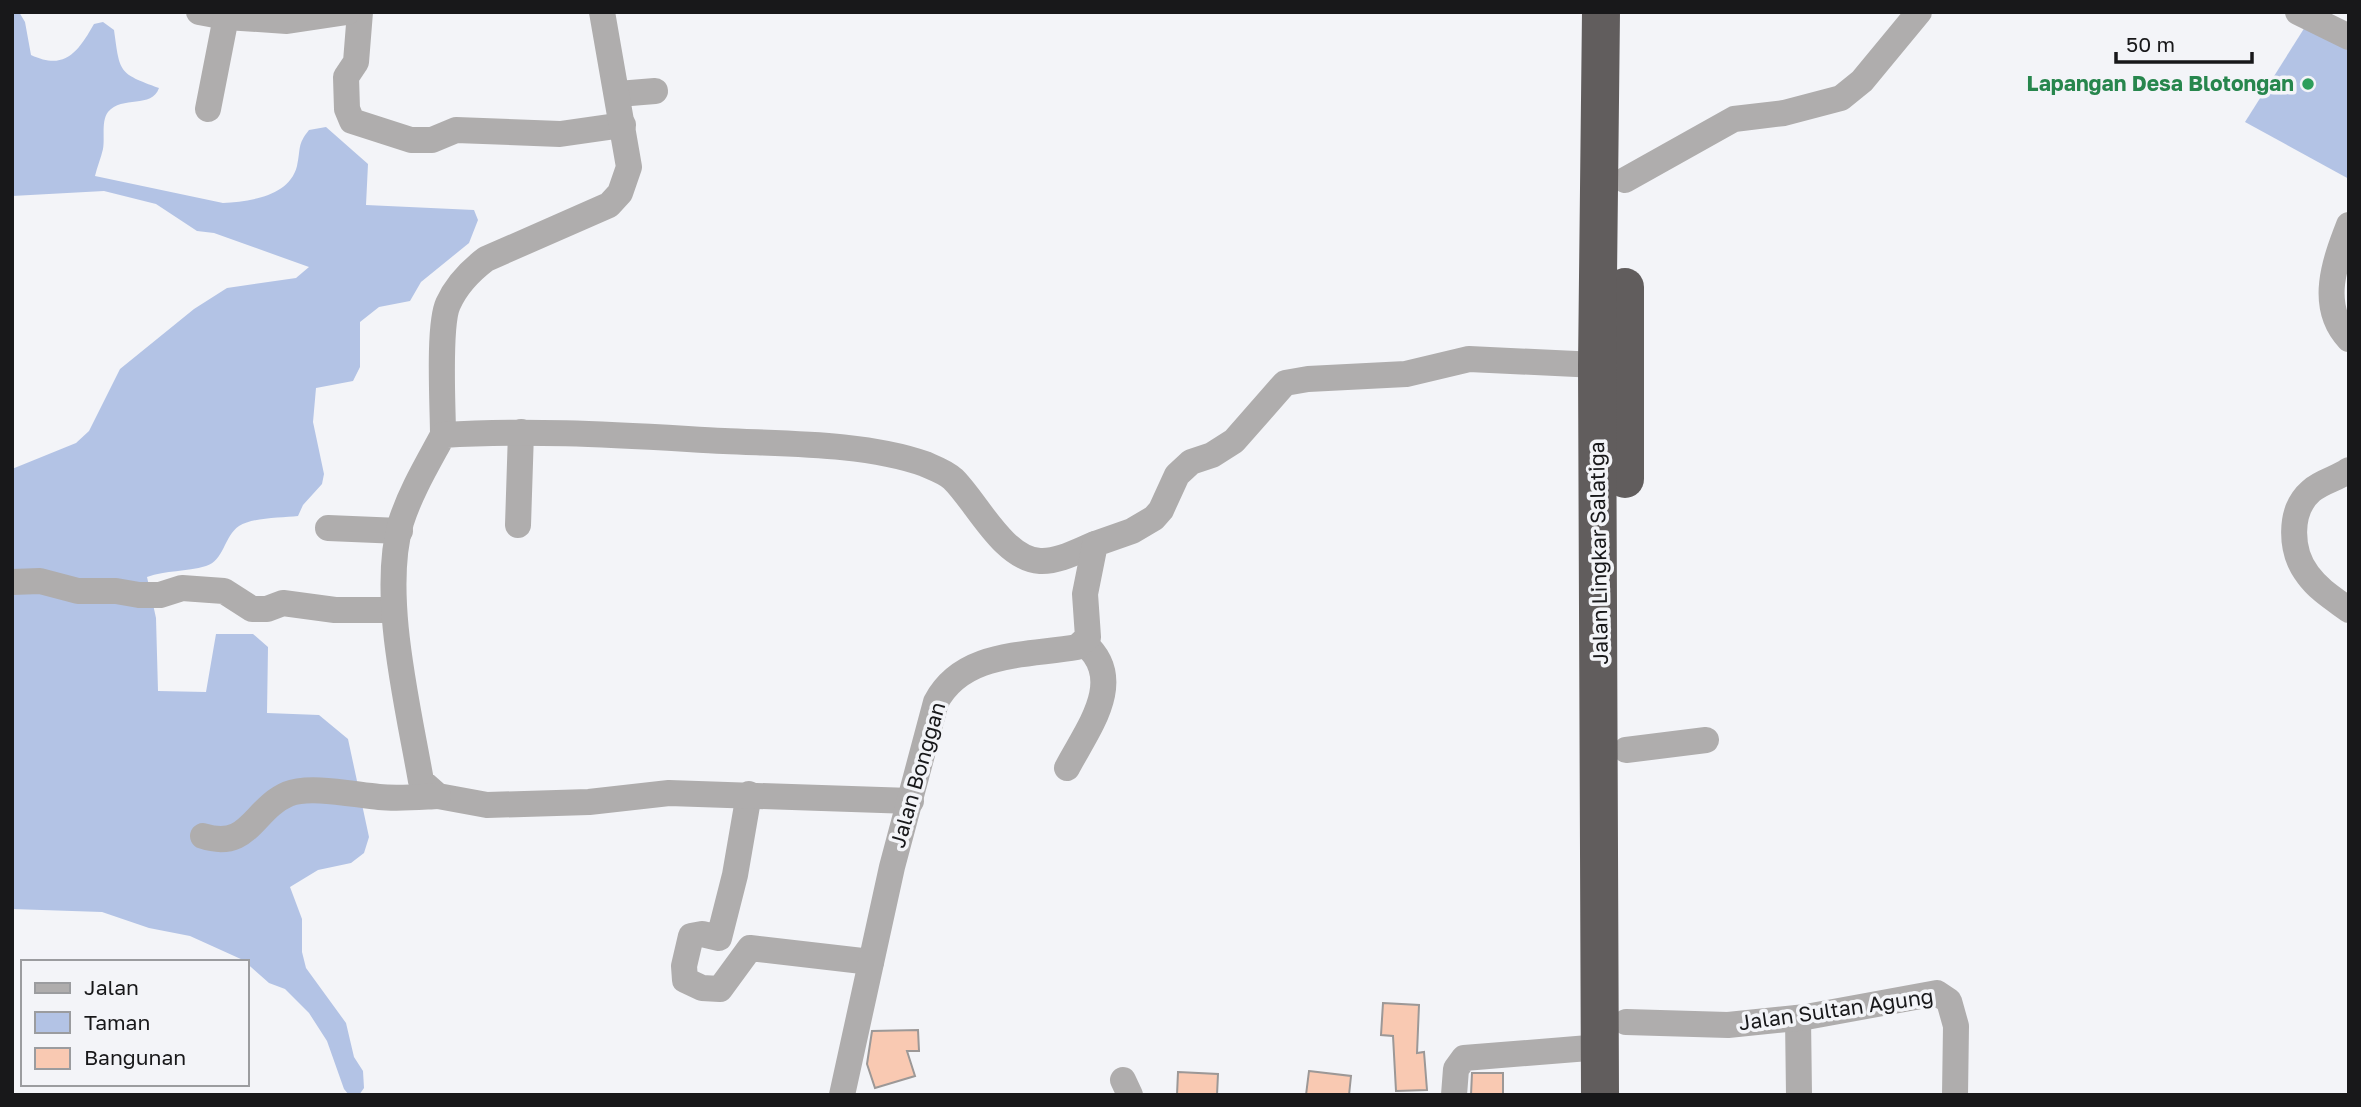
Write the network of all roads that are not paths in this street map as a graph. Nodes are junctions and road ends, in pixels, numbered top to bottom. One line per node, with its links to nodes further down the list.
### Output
1 (199, 12): 9 (street)
2 (347, 12): 9 (street)
3 (360, 12): 14 (street)
4 (602, 12): 12 (street)
5 (1601, 12): 17 (highway, Jalan Lingkar Salatiga)
6 (1625, 12): 15 (highway, Jalan Lingkar Salatiga)
7 (1919, 12): 15 (street)
8 (2298, 12): 10 (street)
9 (226, 17): 13 (street)
10 (2349, 37)
11 (655, 91): 12 (street)
12 (618, 94): 14 (street)
13 (208, 109)
14 (622, 125): 21 (street)
15 (1625, 180): 17 (highway, Jalan Lingkar Salatiga)
16 (2349, 225): 18 (street)
17 (1612, 268): 19 (highway, Jalan Lingkar Salatiga); 32 (highway, Jalan Lingkar Salatiga)
18 (2349, 339)
19 (1597, 365): 26 (street); 42 (highway, Jalan Lingkar Salatiga)
20 (521, 432): 21 (street); 23 (street); 26 (street)
21 (443, 435): 25 (street)
22 (2349, 471): 29 (street)
23 (518, 525)
24 (328, 528): 25 (street)
25 (400, 531): 28 (street)
26 (1096, 544): 30 (street)
27 (12, 582): 28 (street)
28 (394, 610): 35 (street)
29 (2349, 610)
30 (1084, 643): 33 (street); 36 (street, Jalan Bonggan)
31 (1706, 740): 32 (street)
32 (1626, 750): 42 (highway, Jalan Lingkar Salatiga)
33 (1067, 768)
34 (749, 794): 35 (street); 36 (street); 38 (street)
35 (438, 796): 37 (street)
36 (911, 801): 40 (street, Jalan Bonggan)
37 (203, 836)
38 (719, 938): 39 (street); 39 (street)
39 (750, 948): 40 (street)
40 (871, 962): 43 (street, Jalan Bonggan)
41 (1798, 1018): 42 (street, Jalan Sultan Agung); 47 (street); 48 (street, Jalan Sultan Agung)
42 (1614, 1035): 44 (street, Jalan Sultan Agung); 45 (highway, Jalan Lingkar Salatiga); 46 (highway, Jalan Lingkar Salatiga)
43 (842, 1095)
44 (1454, 1095)
45 (1600, 1095)
46 (1625, 1095)
47 (1799, 1095)
48 (1955, 1095)

